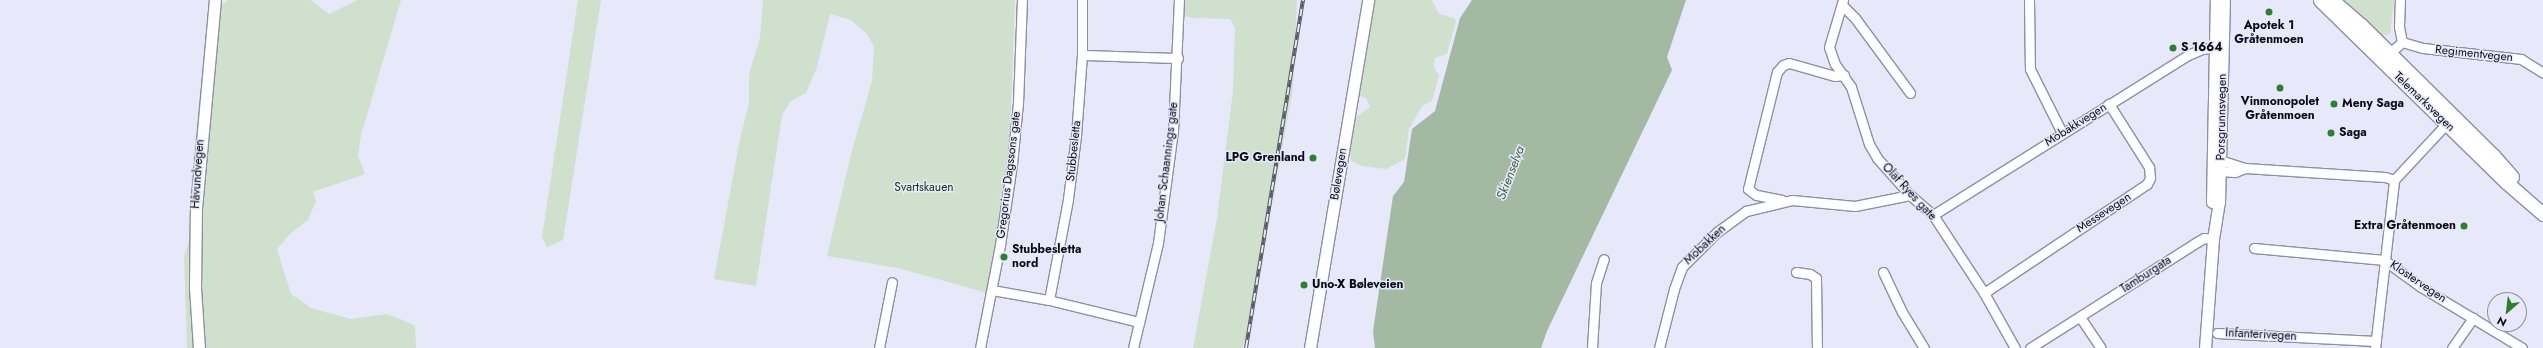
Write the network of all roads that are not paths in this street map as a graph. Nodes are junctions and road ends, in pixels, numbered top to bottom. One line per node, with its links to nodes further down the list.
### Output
1 (215, 0): 45 (main road, Håvundvegen)
2 (1022, 0): 37 (street, Gregorius Dagssons gate)
3 (1082, 0): 15 (street, Stubbesletta)
4 (1179, 0): 17 (street, Johan Schaannings gate)
5 (1368, 0): 49 (main road, Bølevegen)
6 (2029, 0): 23 (street)
7 (2216, 0): 14 (main road, Porsgrunnsvegen)
8 (2224, 0): 14 (main road, Porsgrunnsvegen)
9 (2320, 0): 16 (highway, Telemarksvegen)
10 (2332, 0): 16 (highway, Telemarksvegen)
11 (2400, 0): 13 (street)
12 (1842, 3): 19 (street, Olaf Ryes gate); 20 (street, Olaf Ryes gate)
13 (2402, 42): 16 (street); 18 (street, Regimentvegen)
14 (2219, 47): 21 (street, Mobakkvegen); 24 (main road, Porsgrunnsvegen)
15 (1082, 55): 17 (street); 39 (street, Stubbesletta)
16 (2386, 57): 22 (highway, Telemarksvegen)
17 (1178, 58): 42 (street, Johan Schaannings gate)
18 (2543, 73)
19 (1844, 75): 26 (street, Olaf Ryes gate); 27 (street, Mobakken)
20 (1910, 93)
21 (2109, 104): 23 (street, Mobakkvegen); 38 (street, Messevegen)
22 (2450, 120): 25 (street); 28 (highway, Telemarksvegen)
23 (2062, 133): 29 (street, Mobakkvegen)
24 (2218, 166): 25 (street); 30 (main road, Porsgrunnsvegen)
25 (2394, 180): 33 (street, Infanterivegen)
26 (1910, 195): 27 (street, Mobakken); 29 (street, Olaf Ryes gate)
27 (1783, 201): 51 (street, Mobakken)
28 (2543, 214)
29 (1933, 215): 38 (street, Olaf Ryes gate)
30 (2214, 236): 40 (street, Tamburgata); 57 (main road, Porsgrunnsvegen)
31 (2254, 248): 33 (street, Klostervegen)
32 (1604, 258): 50 (street)
33 (2384, 260): 41 (street, Klostervegen); 44 (street, Infanterivegen)
34 (1796, 272): 52 (street)
35 (1883, 272): 53 (street)
36 (892, 282): 46 (street)
37 (992, 290): 39 (street); 47 (street, Gregorius Dagssons gate)
38 (1984, 293): 54 (street, Olaf Ryes gate)
39 (1049, 300): 42 (street)
40 (2080, 317): 55 (street, Tamburgata); 56 (street)
41 (2473, 318): 58 (street); 59 (street, Klostervegen)
42 (1139, 322): 48 (street, Johan Schaannings gate)
43 (2217, 333): 44 (street, Infanterivegen)
44 (2376, 344)
45 (199, 348)
46 (879, 348)
47 (980, 348)
48 (1133, 348)
49 (1310, 348)
50 (1592, 348)
51 (1659, 348)
52 (1817, 348)
53 (1924, 348)
54 (2015, 348)
55 (2030, 348)
56 (2101, 348)
57 (2205, 348)
58 (2452, 348)
59 (2522, 348)

